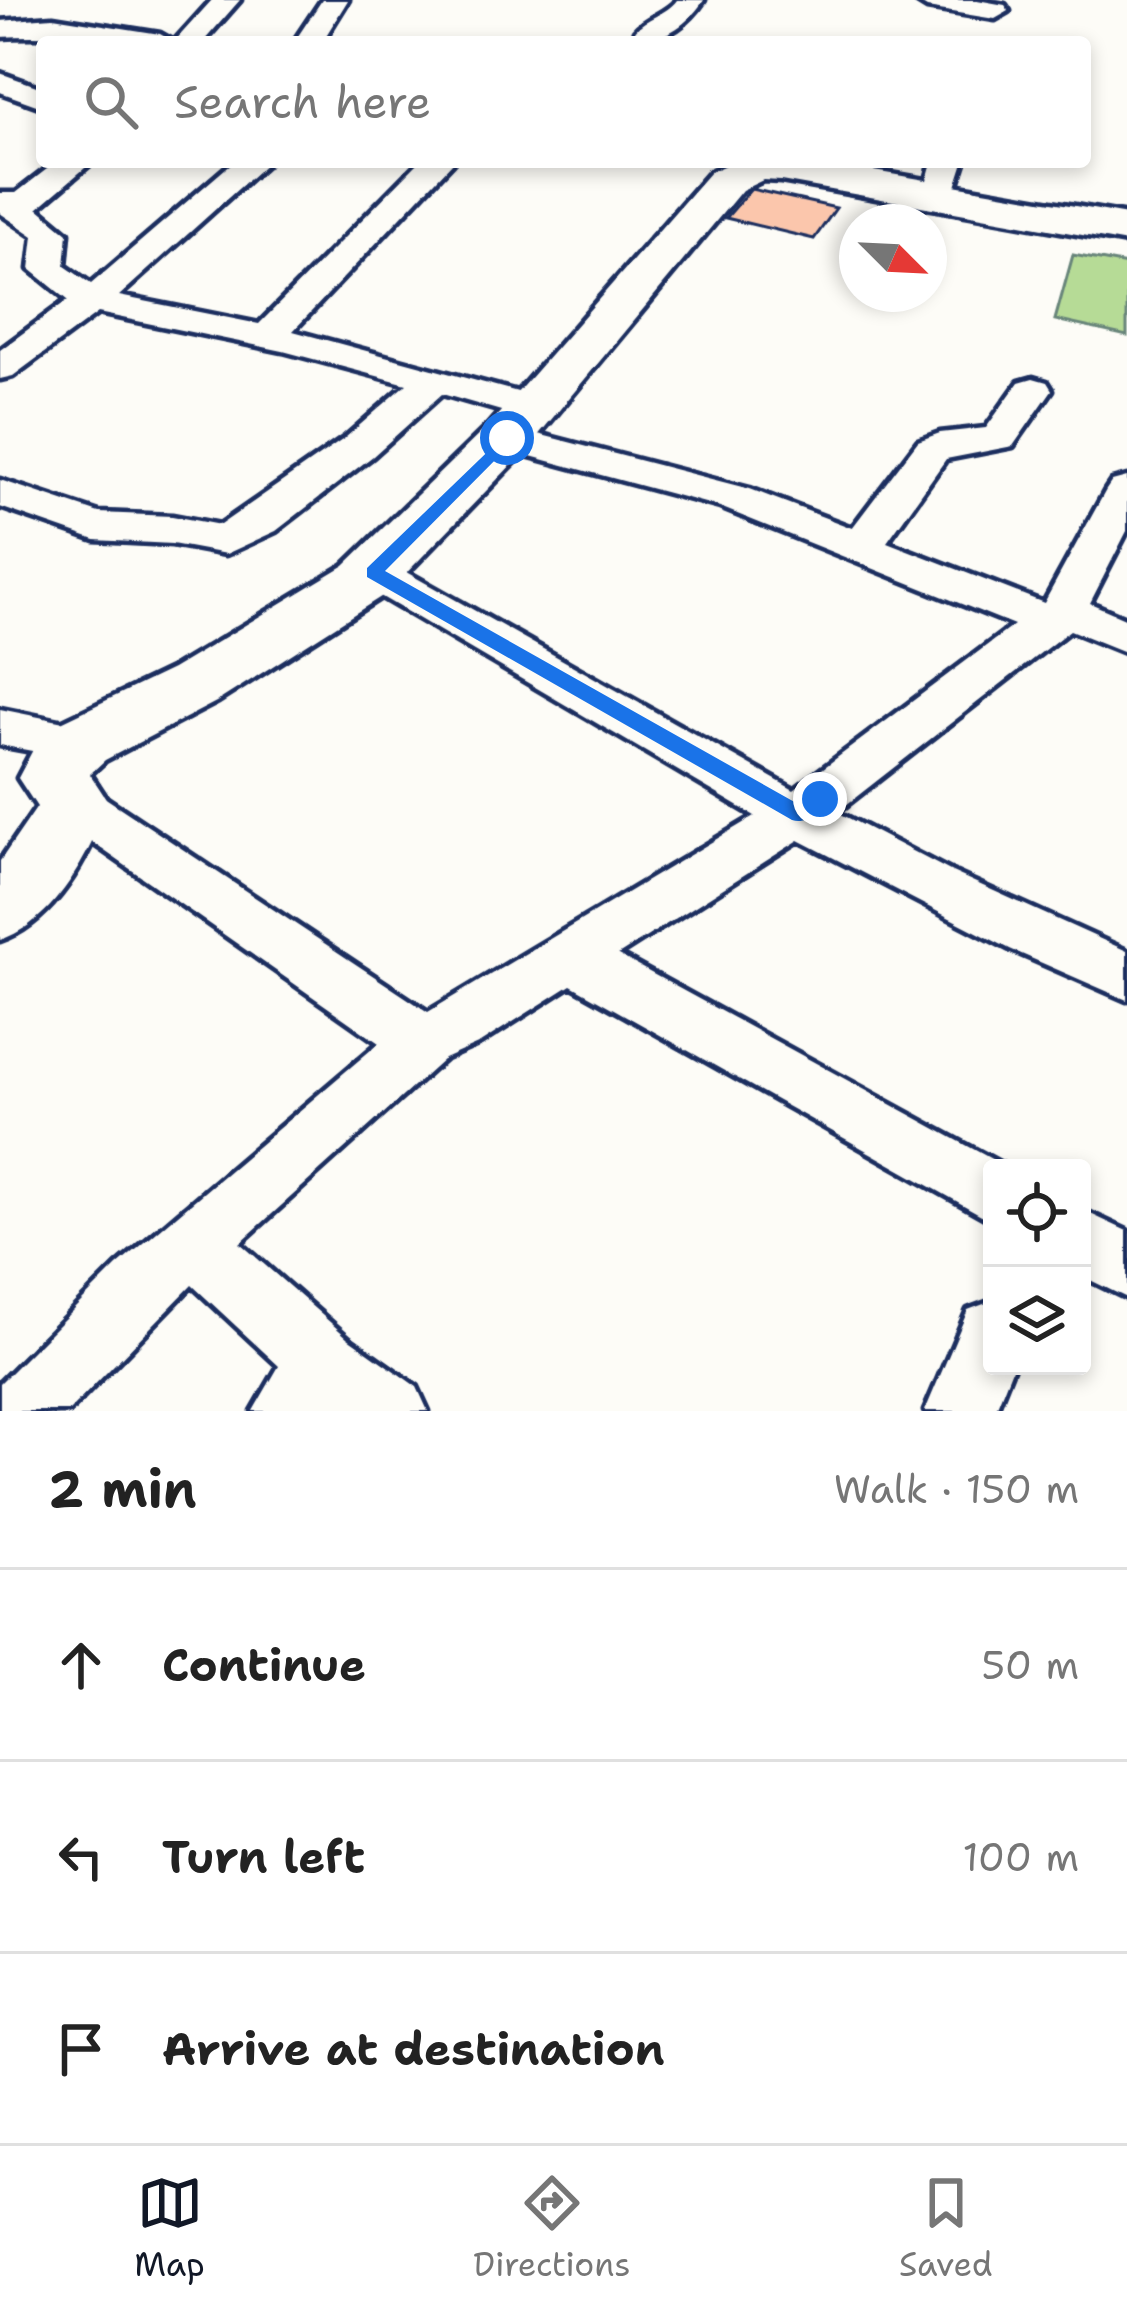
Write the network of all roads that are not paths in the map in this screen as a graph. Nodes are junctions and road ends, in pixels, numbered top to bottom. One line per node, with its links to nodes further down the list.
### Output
1 (227, 0): 9 (street)
2 (335, 0): 10 (street)
3 (691, 0): 7 (street)
4 (927, 0): 5 (street)
5 (997, 6): 11 (street)
6 (0, 29): 8 (street)
7 (649, 31)
8 (106, 36)
9 (194, 36)
10 (318, 36)
11 (987, 36)
12 (0, 82): 13 (street)
13 (36, 96)
14 (66, 168): 20 (street)
15 (245, 168): 22 (street)
16 (431, 168): 23 (street)
17 (755, 168): 27 (street)
18 (781, 168): 19 (street)
19 (943, 180): 21 (street)
20 (7, 205): 22 (street)
21 (1127, 230)
22 (95, 298): 23 (street); 24 (street)
23 (267, 337): 25 (street)
24 (0, 368)
25 (434, 381): 27 (street); 29 (street)
26 (1033, 390): 30 (street)
27 (520, 423): 30 (street); 31 (street)
28 (1127, 490): 32 (street)
29 (0, 493)
30 (861, 547): 32 (street)
31 (374, 572): 35 (street); 36 (street)
32 (1058, 617): 33 (street); 36 (street)
33 (1127, 637)
34 (1, 728): 35 (street)
35 (77, 772): 37 (street); 40 (street)
36 (799, 814): 38 (street); 39 (street)
37 (0, 910)
38 (568, 955): 40 (street); 41 (street)
39 (1127, 976)
40 (423, 1041): 42 (street)
41 (983, 1187)
42 (192, 1242): 46 (street); 47 (street)
43 (1091, 1246): 44 (street)
44 (1127, 1266)
45 (983, 1356): 49 (street)
46 (306, 1387): 48 (street)
47 (21, 1411)
48 (392, 1411)
49 (960, 1411)

